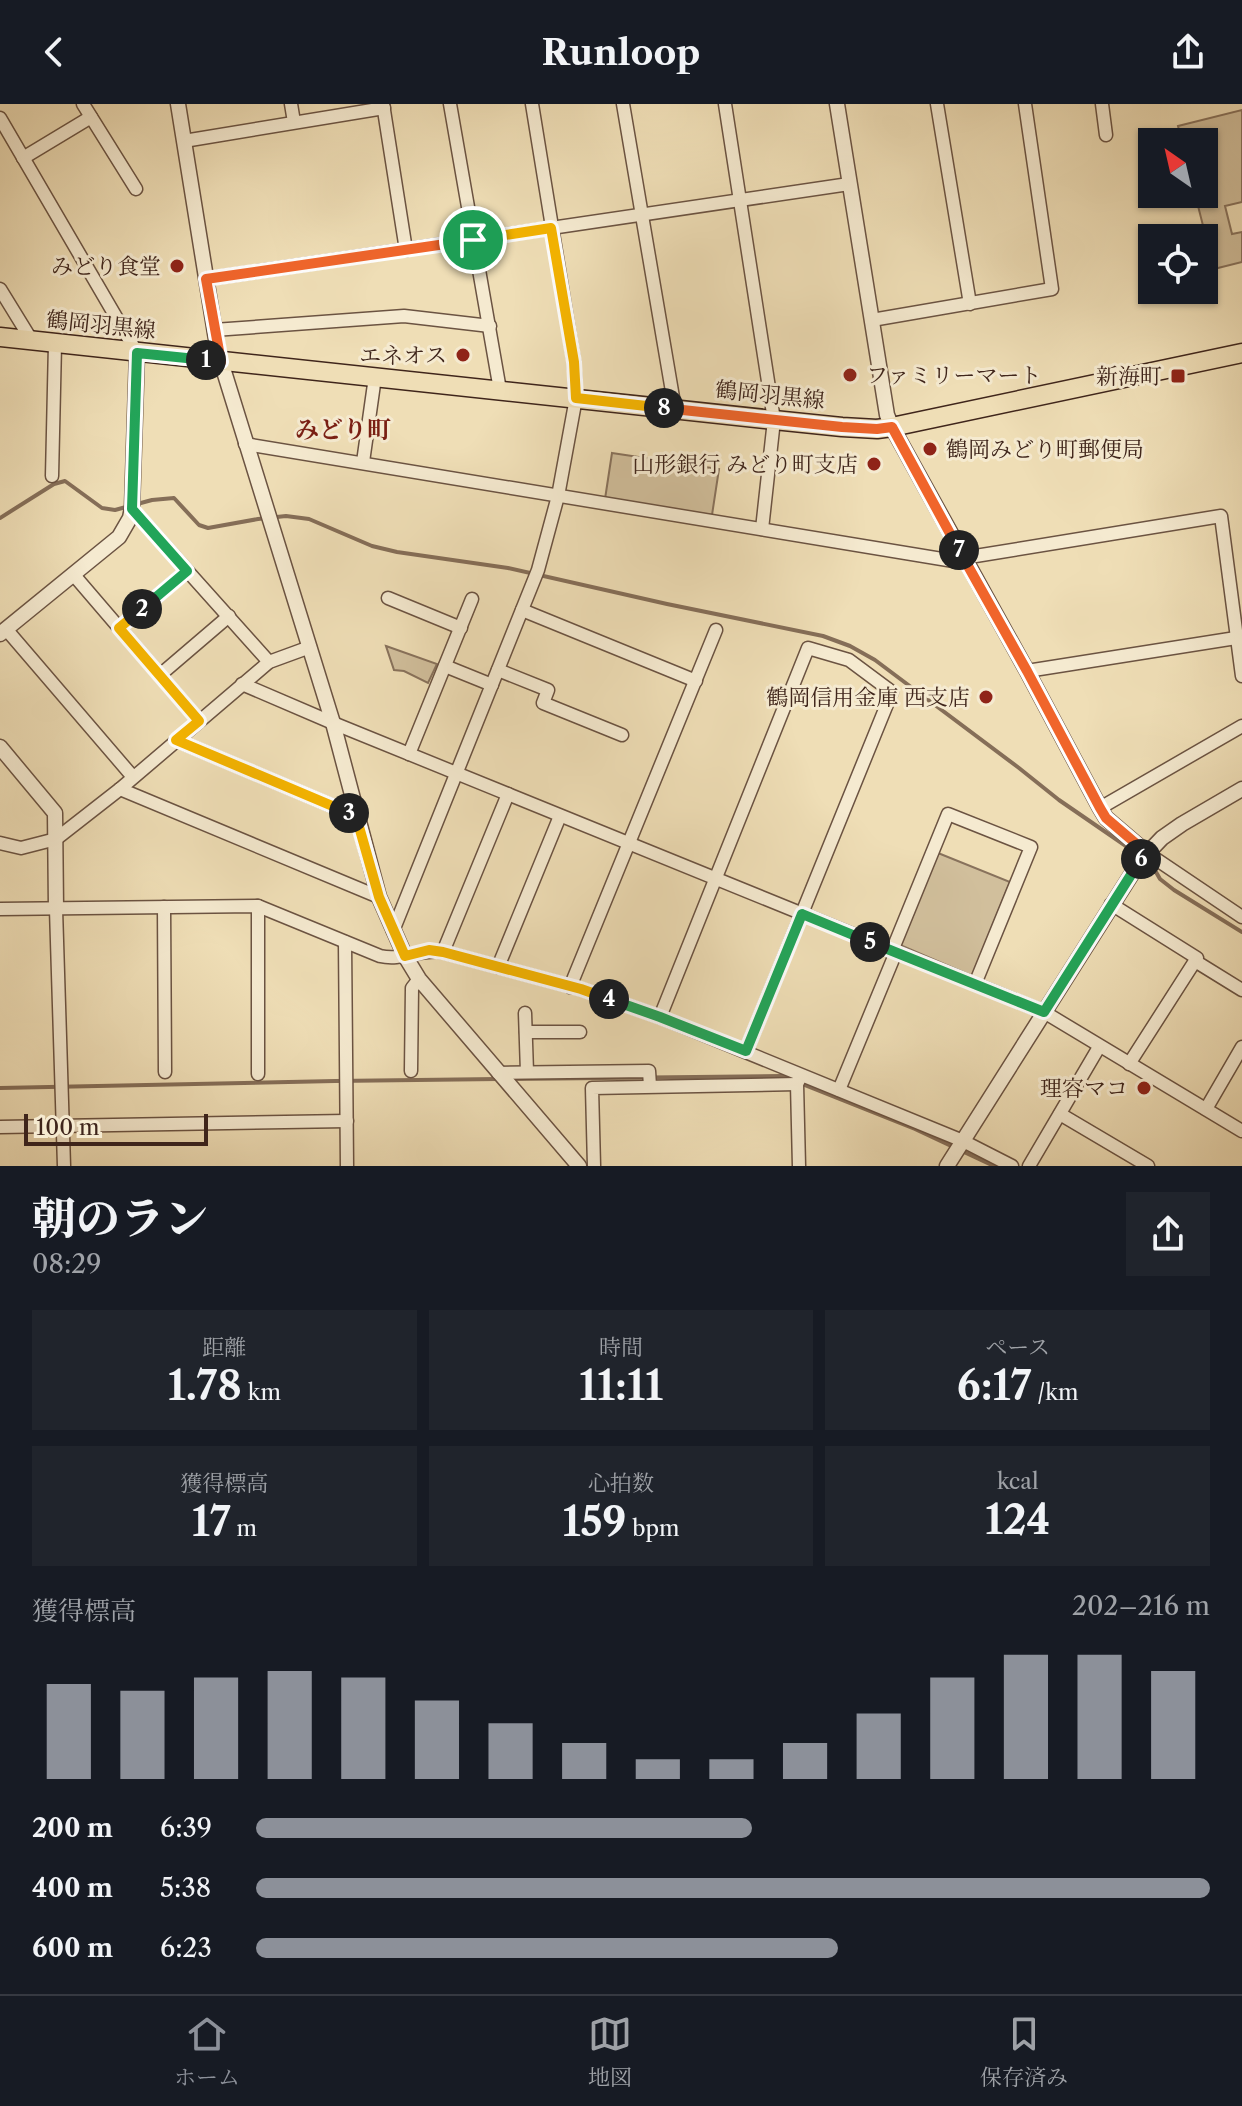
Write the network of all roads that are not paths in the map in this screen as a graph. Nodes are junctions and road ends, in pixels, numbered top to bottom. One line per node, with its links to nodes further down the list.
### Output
1 (83, 104): 13 (street)
2 (178, 104): 17 (street)
3 (291, 104): 15 (street)
4 (450, 104): 24 (street)
5 (532, 104): 23 (street)
6 (623, 104): 22 (street)
7 (725, 104): 21 (street)
8 (837, 104): 19 (street)
9 (937, 104): 28 (street)
10 (1025, 104): 28 (street)
11 (1102, 104): 16 (street)
12 (383, 106): 15 (street); 25 (street)
13 (91, 117): 18 (street); 20 (street)
14 (0, 118): 18 (street)
15 (294, 122): 17 (street)
16 (1106, 135)
17 (184, 141): 26 (street)
18 (23, 158): 35 (street)
19 (849, 184): 21 (street); 29 (street)
20 (136, 189)
21 (740, 200): 22 (street); 42 (street)
22 (640, 215): 23 (street); 41 (street)
23 (551, 228): 24 (street); 40 (street)
24 (473, 240): 25 (street); 30 (street)
25 (406, 250): 26 (street)
26 (206, 279): 31 (street)
27 (0, 289): 33 (street)
28 (970, 304): 29 (street)
29 (872, 320): 43 (street)
30 (490, 326): 31 (street); 39 (street)
31 (214, 330): 37 (street)
32 (0, 337): 33 (main road, 鶴岡羽黒線)
33 (32, 341): 34 (main road, 鶴岡羽黒線)
34 (55, 344): 35 (main road, 鶴岡羽黒線); 46 (street)
35 (137, 353): 37 (main road, 鶴岡羽黒線); 48 (street)
36 (1242, 353): 43 (main road, 鶴岡羽黒線)
37 (221, 362): 38 (main road, 鶴岡羽黒線); 44 (street)
38 (375, 377): 39 (main road, 鶴岡羽黒線); 45 (street)
39 (500, 390): 40 (main road, 鶴岡羽黒線)
40 (576, 398): 41 (main road, 鶴岡羽黒線); 47 (street)
41 (675, 409): 42 (main road, 鶴岡羽黒線)
42 (774, 420): 43 (main road, 鶴岡羽黒線); 49 (street)
43 (892, 427): 50 (street)
44 (245, 444): 45 (street); 62 (street)
45 (363, 462): 47 (street)
46 (52, 476)
47 (558, 496): 49 (street); 55 (street)
48 (132, 504): 51 (street); 52 (street)
49 (762, 529): 50 (street)
50 (965, 561): 61 (street); 66 (street)
51 (187, 571): 56 (street); 57 (street)
52 (73, 574): 57 (street); 60 (street)
53 (388, 598): 58 (street)
54 (472, 599): 58 (street)
55 (522, 610): 65 (street); 69 (street)
56 (229, 616): 63 (street); 67 (street)
57 (119, 628): 67 (street)
58 (461, 628): 64 (street)
59 (716, 630): 69 (street)
60 (3, 632): 80 (street)
61 (1236, 638): 66 (street); 68 (street)
62 (310, 647): 63 (street); 73 (street)
63 (269, 662): 70 (street)
64 (445, 666): 71 (street); 78 (street)
65 (498, 670): 71 (street); 75 (street)
66 (1027, 671): 84 (street)
67 (160, 675): 72 (street)
68 (1242, 676)
69 (696, 681): 89 (street)
70 (242, 684): 72 (street); 73 (street)
71 (492, 685): 79 (street)
72 (199, 721): 76 (street)
73 (333, 723): 78 (street); 85 (street)
74 (1242, 726): 84 (street)
75 (622, 735)
76 (176, 740): 80 (street); 85 (street)
77 (0, 747): 87 (street)
78 (409, 754): 79 (street)
79 (456, 773): 83 (street); 100 (street)
80 (133, 777): 81 (street)
81 (120, 789): 87 (street); 92 (street)
82 (1242, 789): 90 (street)
83 (508, 794): 86 (street); 103 (street)
84 (1100, 808): 90 (street)
85 (356, 816): 92 (street)
86 (560, 816): 89 (street); 106 (street)
87 (56, 839): 88 (street); 97 (street)
88 (0, 843)
89 (629, 843): 91 (street); 109 (street)
90 (1147, 853): 93 (street); 99 (street)
91 (714, 878): 98 (street); 98 (street); 113 (street)
92 (379, 897): 100 (street)
93 (1111, 904): 105 (street); 111 (street)
94 (258, 906): 95 (street); 101 (street); 124 (street)
95 (164, 907): 97 (street); 121 (street)
96 (0, 909): 97 (street)
97 (56, 909): 131 (street)
98 (802, 914): 102 (street); 118 (street)
99 (1242, 917)
100 (393, 931): 104 (street)
101 (345, 942): 104 (street); 130 (street)
102 (894, 951): 108 (street); 108 (street); 127 (street)
103 (443, 952): 104 (street); 106 (street)
104 (405, 956): 107 (street)
105 (1195, 961): 110 (street); 119 (street)
106 (498, 967): 109 (street)
107 (419, 979): 120 (street); 123 (street)
108 (975, 984): 111 (street)
109 (570, 987): 113 (street)
110 (1242, 990)
111 (1044, 1012): 116 (street); 134 (street)
112 (525, 1013): 114 (street)
113 (660, 1017): 118 (street)
114 (526, 1032): 115 (street); 122 (street)
115 (580, 1032)
116 (1099, 1047): 119 (street); 129 (street)
117 (1242, 1047): 128 (street)
118 (746, 1051): 125 (street)
119 (1129, 1064): 128 (street)
120 (411, 1071)
121 (165, 1072)
122 (527, 1072): 123 (street); 126 (street)
123 (498, 1073): 137 (street)
124 (258, 1074)
125 (800, 1079): 126 (street); 127 (street); 139 (street)
126 (650, 1086): 138 (street)
127 (839, 1090): 134 (street)
128 (1206, 1109): 133 (street)
129 (1060, 1114): 142 (street); 143 (street)
130 (347, 1121): 131 (street); 136 (street)
131 (63, 1126): 132 (street); 135 (street)
132 (0, 1127)
133 (1242, 1131)
134 (963, 1141): 140 (street); 141 (street)
135 (64, 1166)
136 (347, 1166)
137 (579, 1166)
138 (594, 1166)
139 (799, 1166)
140 (947, 1166)
141 (1012, 1166)
142 (1029, 1166)
143 (1148, 1166)

